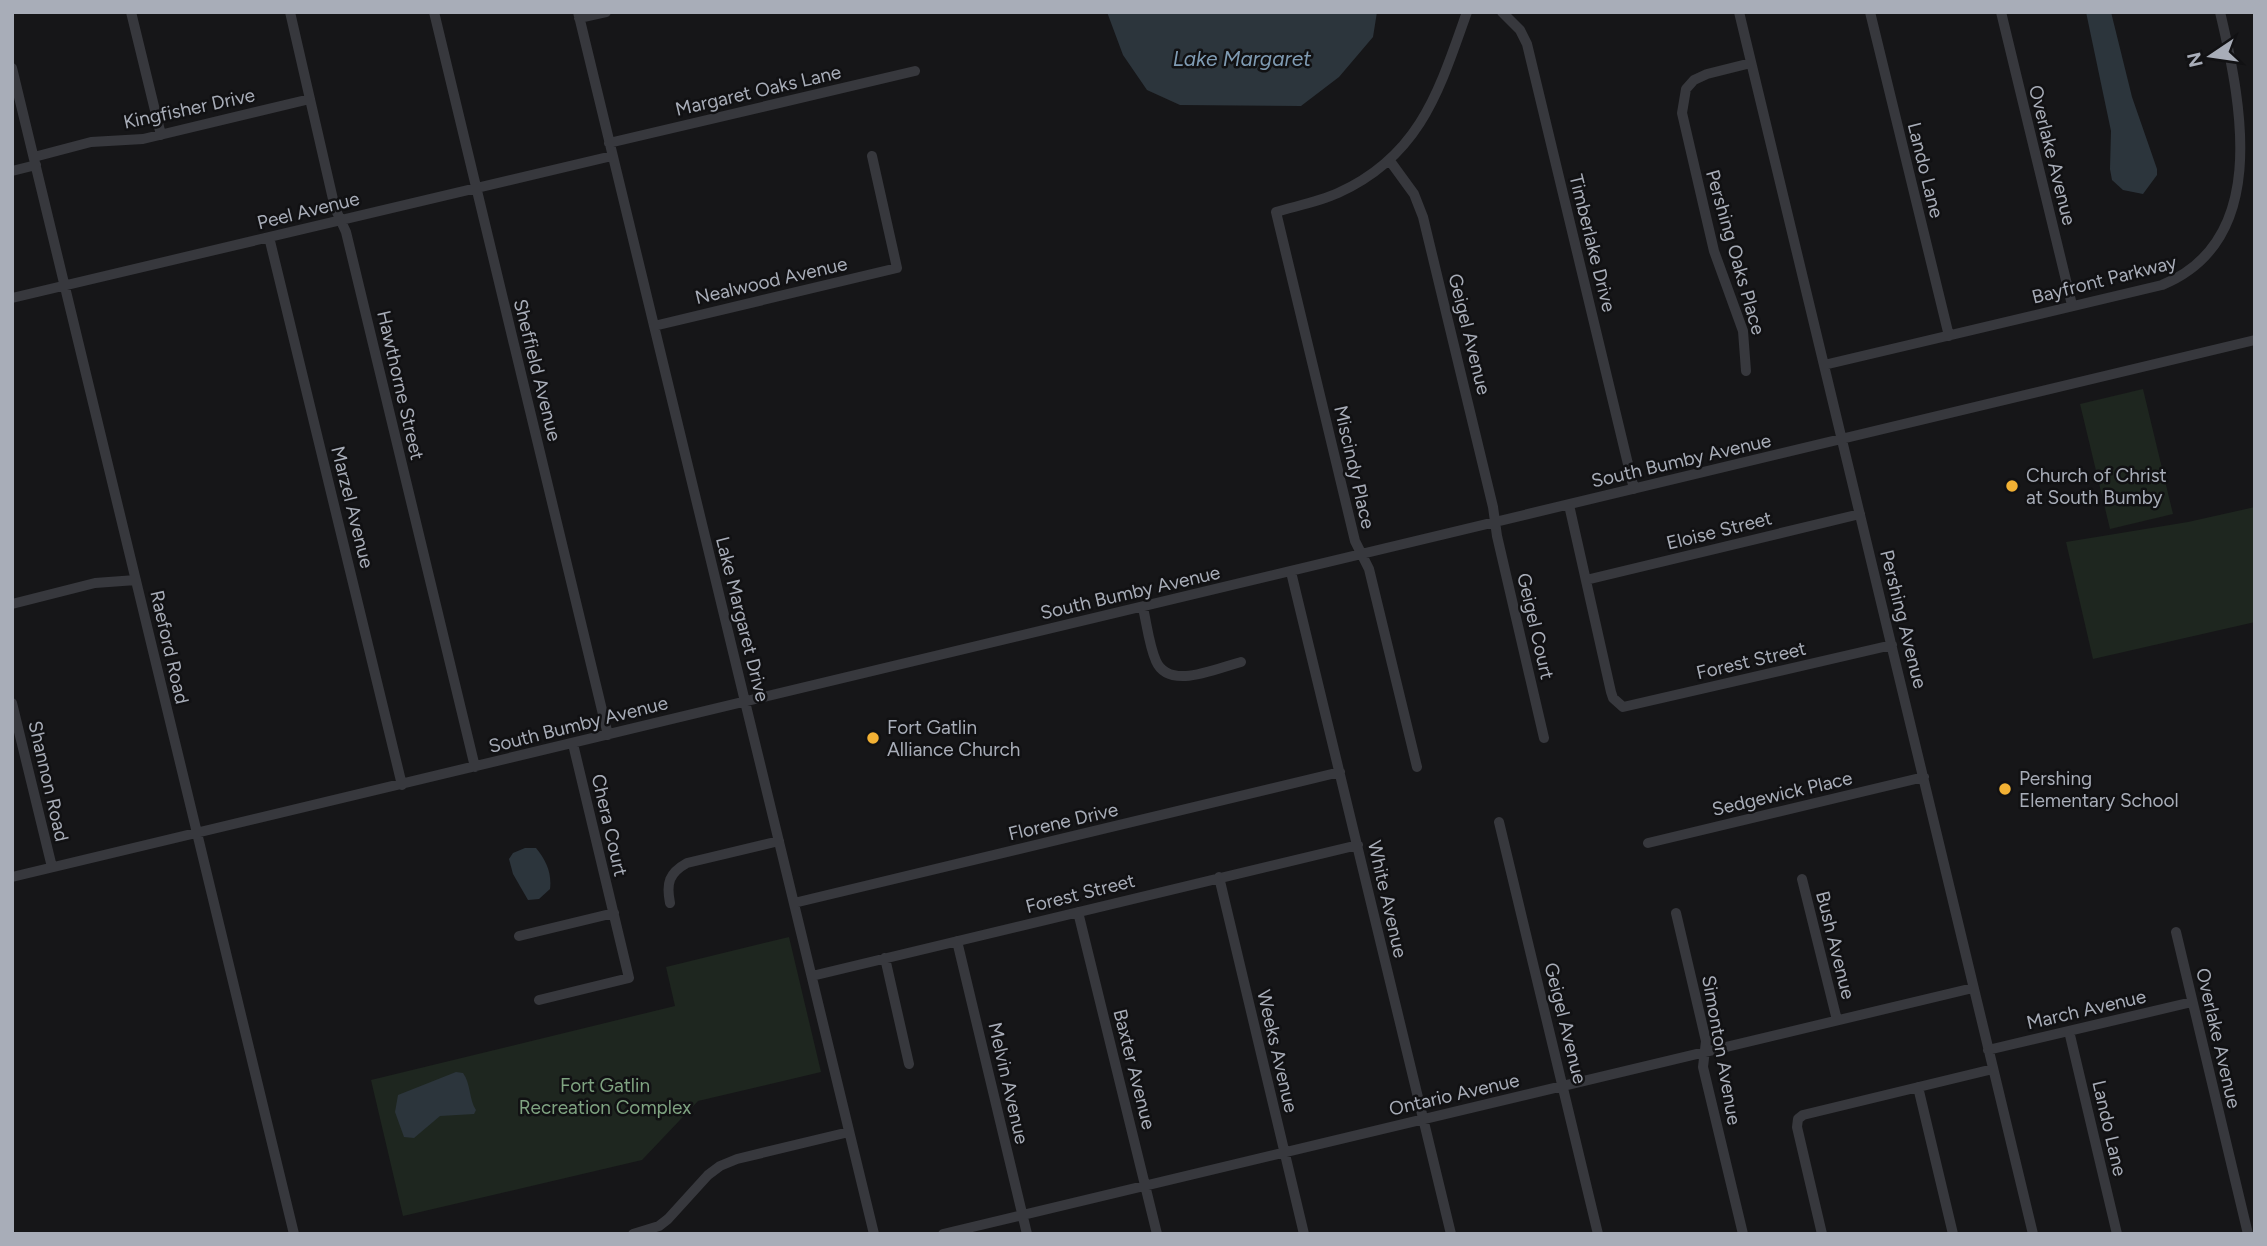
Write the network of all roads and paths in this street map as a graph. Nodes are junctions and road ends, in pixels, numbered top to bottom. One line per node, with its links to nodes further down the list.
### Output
1 (131, 12): 16 (street)
2 (290, 12): 15 (street, Hawthorne Street)
3 (434, 12): 24 (street, Sheffield Avenue)
4 (606, 12): 11 (street)
5 (1467, 12): 22 (street)
6 (1502, 12): 37 (street, Timberlake Drive)
7 (1739, 12): 12 (street, Pershing Avenue)
8 (1870, 12): 32 (street, Lando Lane)
9 (2001, 12): 30 (street, Overlake Avenue)
10 (2220, 12): 18 (street)
11 (579, 15): 17 (street, Lake Margaret Drive)
12 (1751, 63): 34 (street, Pershing Avenue); 35 (street, Pershing Oaks Place)
13 (12, 68): 21 (street, Raeford Road)
14 (915, 71): 17 (street, Margaret Oaks Lane)
15 (310, 99): 16 (street, Kingfisher Drive); 25 (street, Hawthorne Street)
16 (161, 135): 21 (street, Kingfisher Drive)
17 (609, 143): 19 (street, Lake Margaret Drive)
18 (2251, 148)
19 (612, 156): 24 (street, Peel Avenue); 31 (street, Lake Margaret Drive)
20 (872, 156): 31 (street, Nealwood Avenue)
21 (35, 161): 23 (street, Kingfisher Drive); 28 (street, Raeford Road)
22 (1390, 161): 40 (street, Geigel Avenue); 41 (street, Miscindy Place)
23 (12, 171)
24 (476, 188): 25 (street, Peel Avenue); 51 (street, Sheffield Avenue)
25 (341, 220): 26 (street, Peel Avenue); 54 (street, Hawthorne Street)
26 (269, 237): 28 (street, Peel Avenue); 58 (street, Marzel Avenue)
27 (2230, 242): 30 (street, Bayfront Parkway)
28 (65, 286): 29 (street, Peel Avenue); 43 (street, Raeford Road)
29 (12, 298)
30 (2072, 305): 32 (street, Bayfront Parkway)
31 (654, 326): 49 (street, Lake Margaret Drive)
32 (1948, 336): 34 (street, Bayfront Parkway)
33 (2255, 340): 36 (street, South Bumby Avenue)
34 (1824, 365): 36 (street, Pershing Avenue)
35 (1746, 371)
36 (1843, 440): 37 (street, South Bumby Avenue); 39 (street, Pershing Avenue)
37 (1634, 489): 38 (street, South Bumby Avenue)
38 (1569, 505): 40 (street, South Bumby Avenue); 44 (street)
39 (1860, 514): 44 (street, Eloise Street); 47 (street, Pershing Avenue)
40 (1496, 522): 41 (street, South Bumby Avenue); 52 (street, Geigel Court)
41 (1361, 554): 42 (street, South Bumby Avenue); 55 (street, Miscindy Place)
42 (1291, 572): 46 (street, South Bumby Avenue); 56 (street, White Avenue)
43 (136, 580): 45 (street); 60 (street, Raeford Road)
44 (1586, 580): 47 (street, Forest Street)
45 (12, 604)
46 (1143, 608): 48 (street); 49 (street, South Bumby Avenue)
47 (1892, 645): 57 (street, Pershing Avenue)
48 (1241, 662)
49 (745, 702): 51 (street, South Bumby Avenue); 61 (street, Lake Margaret Drive)
50 (12, 703): 64 (street, Shannon Road)
51 (608, 736): 53 (street, South Bumby Avenue)
52 (1544, 738)
53 (573, 744): 54 (street, South Bumby Avenue); 72 (street, Chera Court)
54 (475, 767): 58 (street, South Bumby Avenue)
55 (1417, 768)
56 (1340, 772): 63 (street, White Avenue); 69 (street, Florene Drive)
57 (1924, 777): 62 (street, Sedgewick Place); 78 (street, Pershing Avenue)
58 (402, 785): 60 (street, South Bumby Avenue)
59 (1499, 821): 87 (street, Geigel Avenue)
60 (197, 834): 64 (street, South Bumby Avenue); 94 (street, Raeford Road)
61 (779, 841): 68 (street); 69 (street, Lake Margaret Drive)
62 (1648, 843)
63 (1357, 845): 66 (street, Forest Street); 89 (street, White Avenue)
64 (52, 867): 65 (street, South Bumby Avenue)
65 (12, 877)
66 (1219, 877): 70 (street, Forest Street); 91 (street, Weeks Avenue)
67 (1802, 879): 81 (street, Bush Avenue)
68 (670, 903)
69 (794, 903): 77 (street, Lake Margaret Drive)
70 (1078, 912): 75 (street, Forest Street); 92 (street, Baxter Avenue)
71 (1676, 913): 84 (street, Simonton Avenue)
72 (614, 914): 74 (street); 79 (street, Chera Court)
73 (2176, 932): 80 (street, Overlake Avenue)
74 (519, 936)
75 (957, 941): 76 (street, Forest Street); 93 (street, Melvin Avenue)
76 (885, 958): 77 (street, Forest Street); 85 (street)
77 (812, 976): 90 (street, Lake Margaret Drive)
78 (1973, 988): 81 (street, Ontario Avenue); 83 (street, Pershing Avenue)
79 (539, 1000)
80 (2192, 1002): 82 (street, March Avenue); 108 (street, Overlake Avenue)
81 (1837, 1020): 84 (street, Ontario Avenue)
82 (2069, 1031): 83 (street, March Avenue); 107 (street, Lando Lane)
83 (1988, 1050): 86 (street, Pershing Avenue)
84 (1705, 1053): 87 (street, Ontario Avenue); 103 (street, Simonton Avenue)
85 (909, 1064)
86 (1993, 1069): 88 (street); 106 (street, Pershing Avenue)
87 (1563, 1087): 89 (street, Ontario Avenue); 102 (street, Geigel Avenue)
88 (1919, 1087): 104 (street); 105 (street)
89 (1423, 1119): 91 (street, Ontario Avenue); 101 (street, White Avenue)
90 (849, 1132): 95 (street); 96 (street, Lake Margaret Drive)
91 (1284, 1153): 92 (street, Ontario Avenue); 100 (street, Weeks Avenue)
92 (1145, 1186): 93 (street, Ontario Avenue); 99 (street, Baxter Avenue)
93 (1022, 1215): 97 (street, Ontario Avenue); 98 (street, Melvin Avenue)
94 (293, 1234)
95 (633, 1234)
96 (874, 1234)
97 (943, 1234)
98 (1027, 1234)
99 (1157, 1234)
100 (1304, 1234)
101 (1451, 1234)
102 (1598, 1234)
103 (1743, 1234)
104 (1822, 1234)
105 (1953, 1234)
106 (2033, 1234)
107 (2117, 1234)
108 (2248, 1234)

